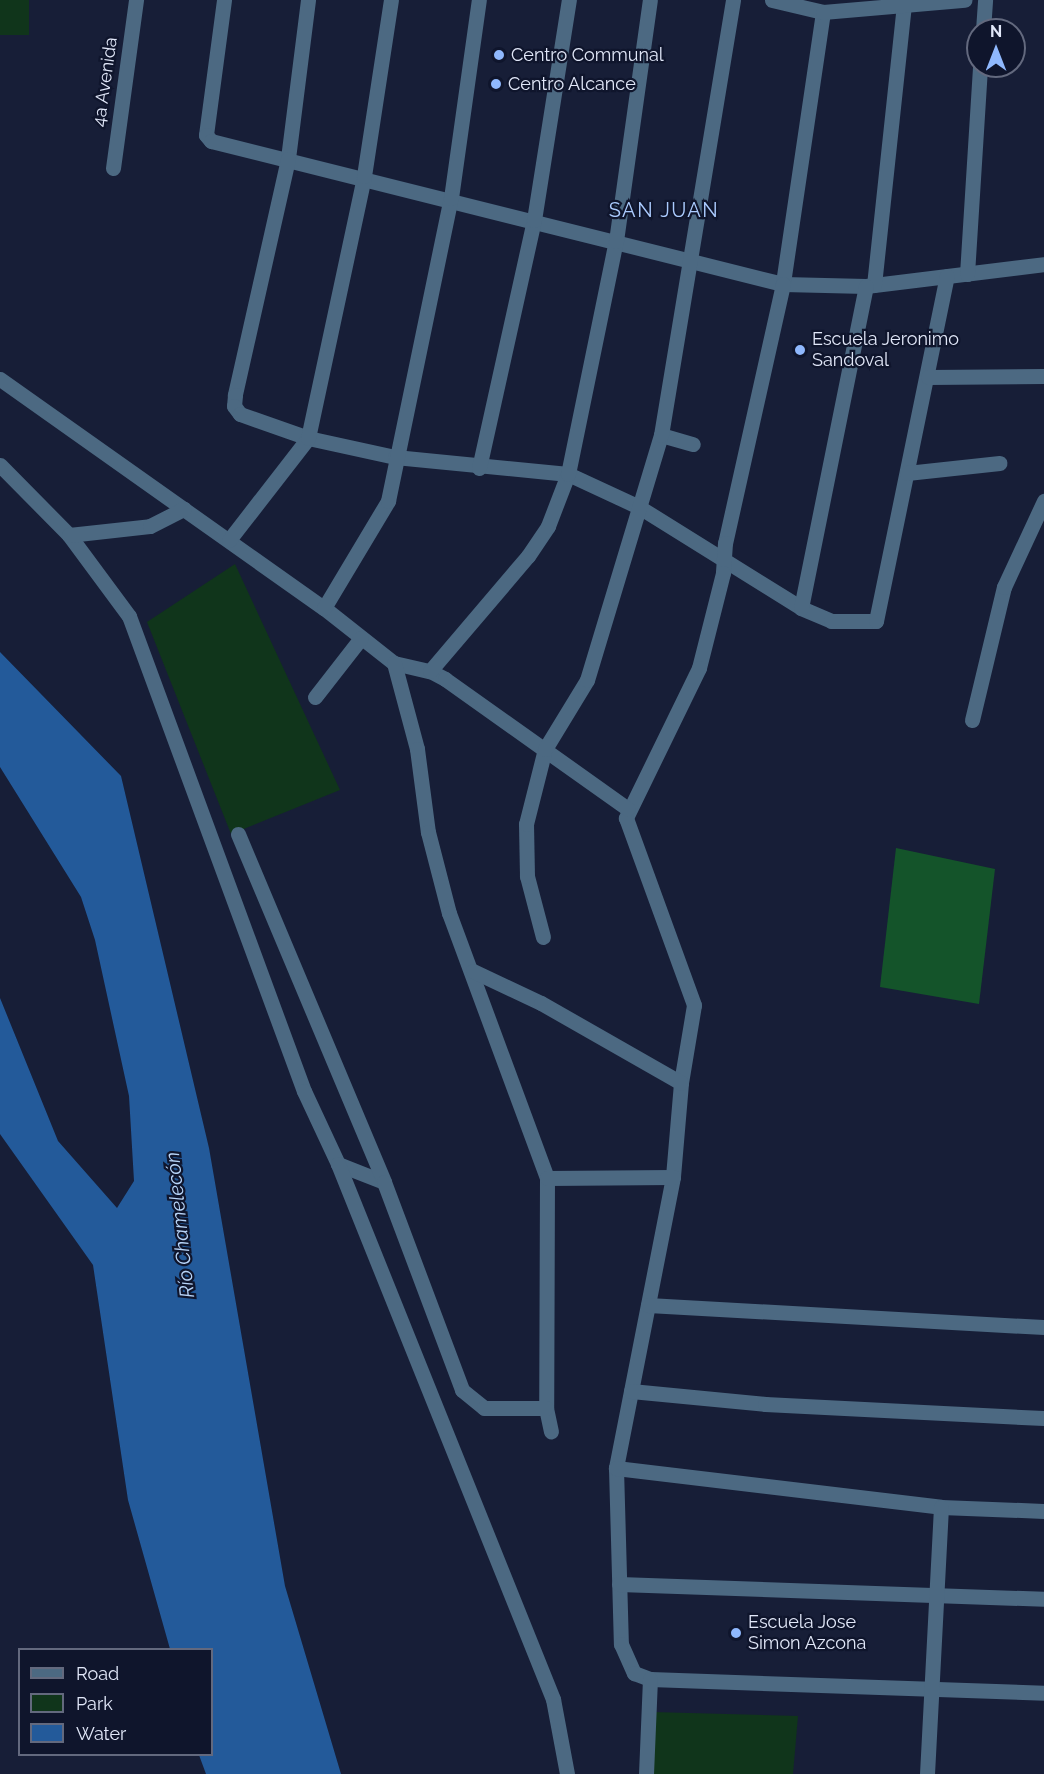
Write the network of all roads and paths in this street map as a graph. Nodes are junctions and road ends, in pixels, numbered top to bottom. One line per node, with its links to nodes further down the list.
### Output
1 (135, 0): 17 (street, 4a Avenida)
2 (224, 0): 16 (street)
3 (308, 0): 16 (street)
4 (391, 0): 18 (street)
5 (479, 0): 19 (street)
6 (568, 0): 20 (street)
7 (650, 0): 21 (street)
8 (734, 0): 22 (street)
9 (772, 0): 13 (street)
10 (964, 0): 12 (street)
11 (985, 0): 14 (street)
12 (904, 6): 13 (street); 27 (street)
13 (823, 12): 26 (street)
14 (984, 18)
15 (979, 78): 24 (street)
16 (288, 159): 18 (street); 32 (street)
17 (113, 168)
18 (364, 176): 19 (street); 32 (street)
19 (451, 198): 20 (street); 34 (street)
20 (534, 220): 21 (street); 37 (street)
21 (616, 241): 22 (street); 39 (street)
22 (693, 261): 26 (street); 31 (street)
23 (1044, 264): 24 (street)
24 (967, 274): 25 (street)
25 (947, 276): 27 (street); 29 (street)
26 (783, 284): 27 (street); 45 (street)
27 (870, 285): 47 (street)
28 (1044, 376): 29 (street)
29 (928, 377): 38 (street)
30 (0, 379): 42 (street)
31 (661, 435): 33 (street); 41 (street)
32 (308, 438): 34 (street); 44 (street)
33 (693, 444)
34 (395, 457): 37 (street); 46 (street)
35 (999, 463): 38 (street)
36 (0, 465): 43 (street)
37 (479, 468): 39 (street)
38 (907, 473): 47 (street)
39 (568, 474): 41 (street); 50 (street)
40 (1044, 501): 52 (street)
41 (639, 507): 45 (street); 53 (street)
42 (184, 508): 43 (street); 44 (street)
43 (69, 535): 59 (street)
44 (229, 540): 46 (street)
45 (722, 558): 47 (street); 54 (street)
46 (324, 608): 48 (street)
47 (801, 608)
48 (361, 638): 49 (street); 51 (street)
49 (394, 663): 50 (street); 57 (street)
50 (430, 671): 53 (street)
51 (315, 697)
52 (972, 720)
53 (545, 749): 54 (street); 56 (street)
54 (628, 809): 58 (street)
55 (238, 834): 62 (street)
56 (543, 937)
57 (473, 971): 58 (street); 61 (street)
58 (681, 1083): 60 (street)
59 (338, 1164): 62 (street); 78 (street)
60 (673, 1177): 61 (street); 63 (street)
61 (547, 1178): 66 (street)
62 (384, 1182): 66 (street)
63 (648, 1305): 64 (street); 65 (street)
64 (1044, 1327)
65 (631, 1391): 67 (street); 69 (street)
66 (546, 1408): 68 (street)
67 (1044, 1418)
68 (551, 1431)
69 (616, 1468): 70 (street); 72 (street)
70 (941, 1507): 71 (street); 73 (street)
71 (1044, 1511)
72 (619, 1584): 73 (street); 75 (street)
73 (937, 1594): 74 (street); 76 (street)
74 (1044, 1599)
75 (650, 1678): 76 (street); 79 (street)
76 (933, 1688): 77 (street); 80 (street)
77 (1044, 1693)
78 (567, 1774)
79 (646, 1774)
80 (927, 1774)

